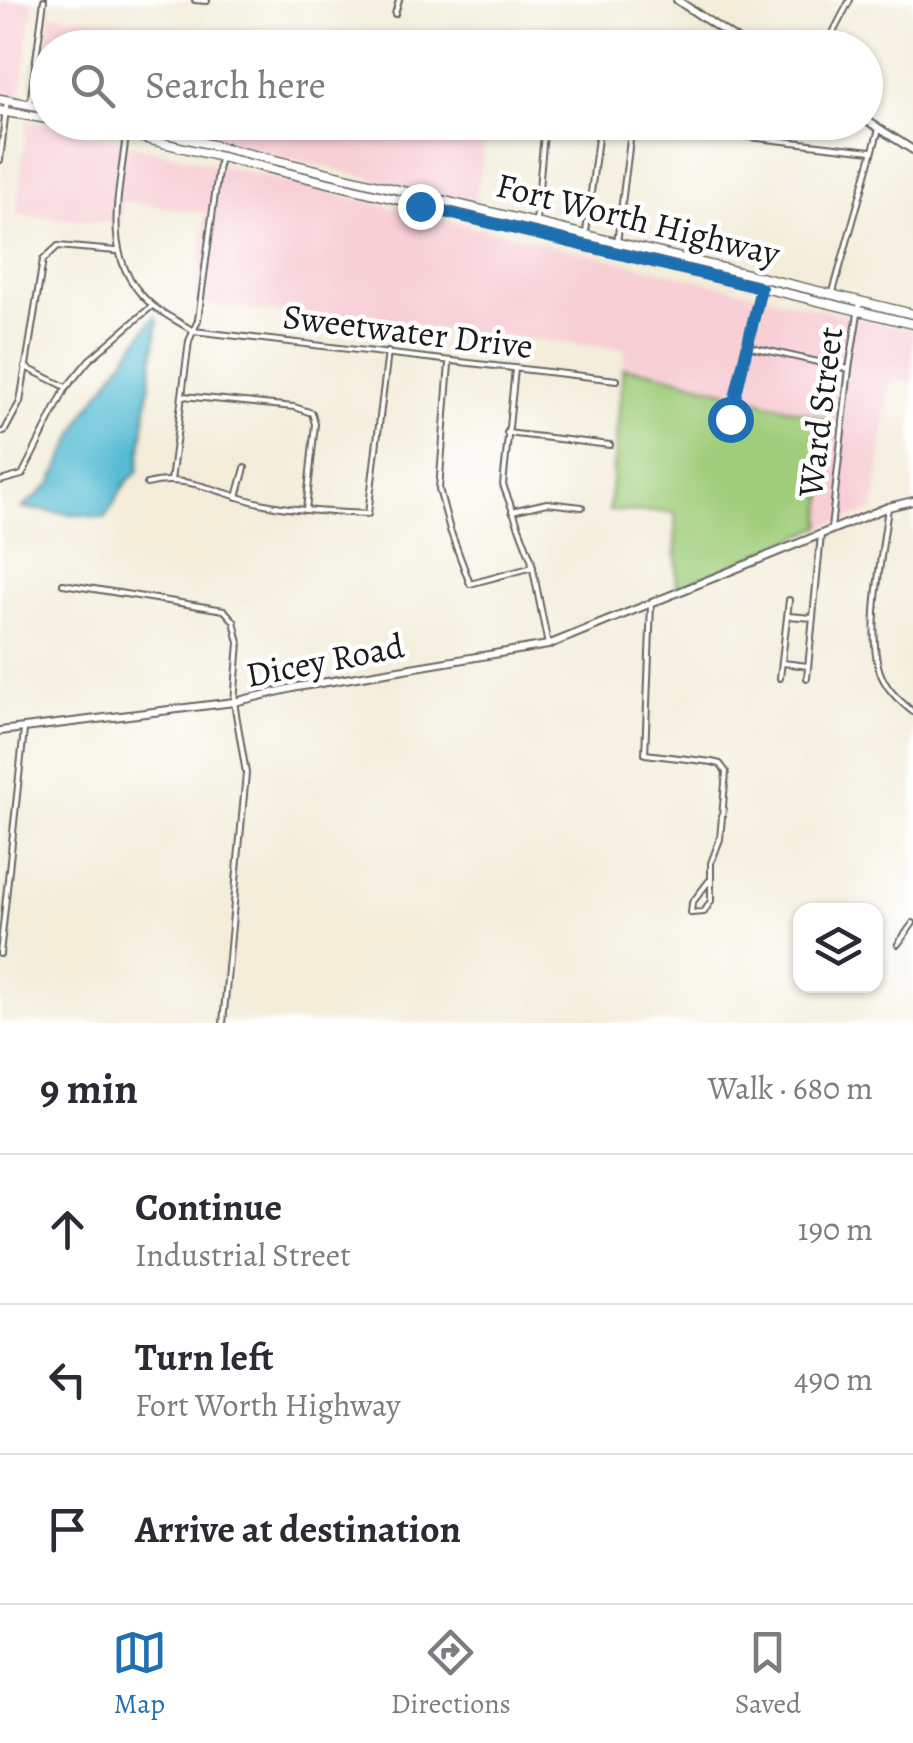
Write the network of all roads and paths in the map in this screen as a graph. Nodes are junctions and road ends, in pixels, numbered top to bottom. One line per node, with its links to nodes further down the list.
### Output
1 (44, 0): 8 (street)
2 (195, 0): 6 (street)
3 (399, 0): 7 (street)
4 (677, 0): 9 (street)
5 (850, 0): 10 (street)
6 (208, 1)
7 (394, 14)
8 (40, 30)
9 (722, 30)
10 (834, 30)
11 (4, 99): 12 (main road); 13 (street)
12 (30, 104)
13 (3, 111): 14 (main road); 27 (street)
14 (30, 116)
15 (883, 131): 25 (street)
16 (125, 140): 34 (street)
17 (150, 140): 26 (main road, Fort Worth Highway)
18 (188, 140): 28 (main road, Fort Worth Highway)
19 (543, 140): 30 (street)
20 (598, 140): 32 (street)
21 (630, 140): 33 (street)
22 (779, 140): 24 (street)
23 (875, 140): 24 (street)
24 (871, 150): 37 (street)
25 (913, 150)
26 (220, 158): 28 (main road, Fort Worth Highway); 42 (street)
27 (0, 160)
28 (261, 162): 29 (main road, Fort Worth Highway)
29 (412, 199): 30 (main road, Fort Worth Highway); 31 (main road, Fort Worth Highway)
30 (536, 223): 31 (main road, Fort Worth Highway)
31 (561, 234): 32 (main road, Fort Worth Highway); 35 (main road, Fort Worth Highway)
32 (586, 235): 33 (main road, Fort Worth Highway)
33 (617, 243): 35 (main road, Fort Worth Highway)
34 (116, 251): 38 (street, Sweetwater Drive); 46 (street)
35 (648, 255): 36 (main road, Fort Worth Highway)
36 (762, 283): 37 (main road, Fort Worth Highway); 43 (street)
37 (831, 299): 39 (main road, Fort Worth Highway)
38 (152, 306): 42 (street, Sweetwater Drive); 50 (street)
39 (859, 306): 40 (main road, Fort Worth Highway); 41 (main road, Fort Worth Highway); 47 (street, Ward Street)
40 (913, 314)
41 (913, 324)
42 (193, 330): 44 (street, Sweetwater Drive); 51 (street)
43 (748, 346): 47 (street); 52 (street)
44 (388, 352): 45 (street, Sweetwater Drive); 64 (street)
45 (450, 362): 48 (street, Sweetwater Drive); 68 (street)
46 (25, 368): 50 (street); 53 (street)
47 (848, 369): 66 (street, Ward Street)
48 (515, 370): 49 (street, Sweetwater Drive); 54 (street)
49 (617, 380)
50 (66, 388): 57 (street)
51 (183, 396): 58 (street); 64 (street)
52 (730, 419)
53 (0, 432)
54 (507, 432): 55 (street); 65 (street)
55 (610, 445)
56 (245, 468): 60 (street)
57 (0, 481)
58 (170, 481): 59 (street); 60 (street)
59 (147, 484)
60 (237, 496): 64 (street)
61 (913, 501): 63 (street, Dicey Road)
62 (582, 507): 65 (street)
63 (888, 507): 66 (street, Dicey Road); 80 (street)
64 (306, 510)
65 (512, 511): 68 (street)
66 (831, 530): 67 (street, Dicey Road)
67 (821, 535): 71 (street, Dicey Road); 73 (street)
68 (533, 567): 74 (street)
69 (63, 584): 79 (street)
70 (788, 600): 72 (street)
71 (651, 605): 74 (street, Dicey Road); 83 (street)
72 (787, 616): 73 (street); 75 (street)
73 (813, 618): 76 (street)
74 (548, 645): 79 (street, Dicey Road)
75 (782, 663): 76 (street); 77 (street)
76 (808, 666): 78 (street)
77 (780, 678)
78 (807, 678)
79 (234, 702): 81 (street, Dicey Road); 87 (street)
80 (913, 712)
81 (24, 730): 82 (street, Dicey Road); 86 (street)
82 (0, 731)
83 (709, 881): 83 (street)
84 (913, 923): 85 (street)
85 (898, 944)
86 (0, 954)
87 (224, 1023)

